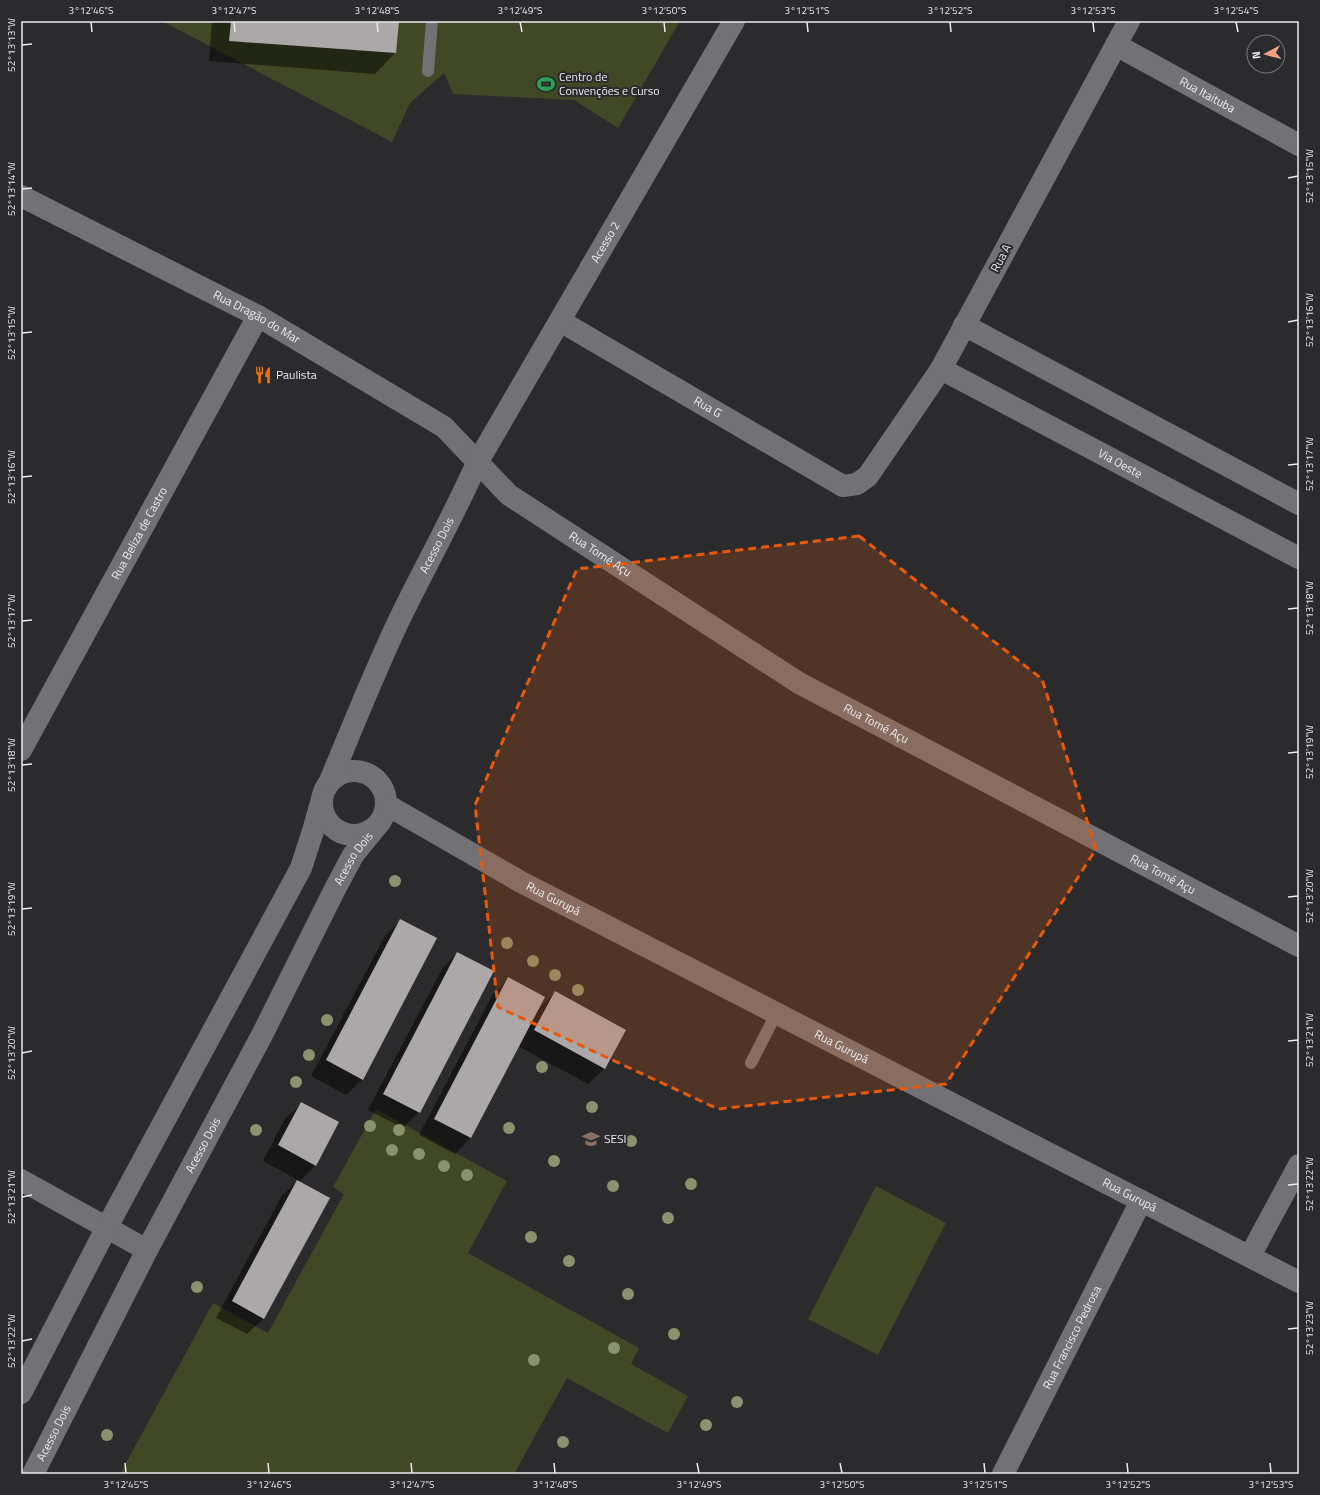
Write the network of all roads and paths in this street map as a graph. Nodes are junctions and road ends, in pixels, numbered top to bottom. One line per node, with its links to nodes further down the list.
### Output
1 (432, 21): 5 (lane)
2 (734, 21): 9 (street, Acesso 2)
3 (1129, 21): 4 (street, Rua A)
4 (1116, 45): 6 (street, Rua Itaituba); 10 (street, Rua A)
5 (428, 71)
6 (1299, 145)
7 (21, 196): 8 (street, Rua Dragão do Mar)
8 (258, 316): 12 (street, Rua Dragão do Mar); 16 (street, Rua Beliza de Castro)
9 (560, 321): 12 (street, Acesso 2); 13 (street, Rua G)
10 (964, 325): 11 (street, Rua A); 14 (street)
11 (941, 369): 13 (street, Rua A); 15 (street, Via Oeste)
12 (477, 463): 17 (street, Acesso Dois); 19 (street, Rua Tomé Açu)
13 (857, 484)
14 (1299, 504)
15 (1299, 558)
16 (21, 750)
17 (326, 790): 18 (street); 18 (street); 25 (street, Acesso Dois)
18 (384, 814): 20 (street, Rua Gurupá); 26 (street, Acesso Dois)
19 (1299, 946)
20 (776, 1014): 21 (lane); 24 (street, Rua Gurupá)
21 (751, 1062)
22 (1299, 1165): 27 (street)
23 (21, 1180): 25 (street)
24 (1141, 1201): 27 (street, Rua Gurupá); 31 (street, Rua Francisco Pedrosa)
25 (107, 1227): 26 (street); 29 (street, Acesso Dois)
26 (147, 1250): 30 (street, Acesso Dois)
27 (1250, 1256): 28 (street, Rua Gurupá)
28 (1299, 1282)
29 (21, 1393)
30 (33, 1474)
31 (1003, 1474)

